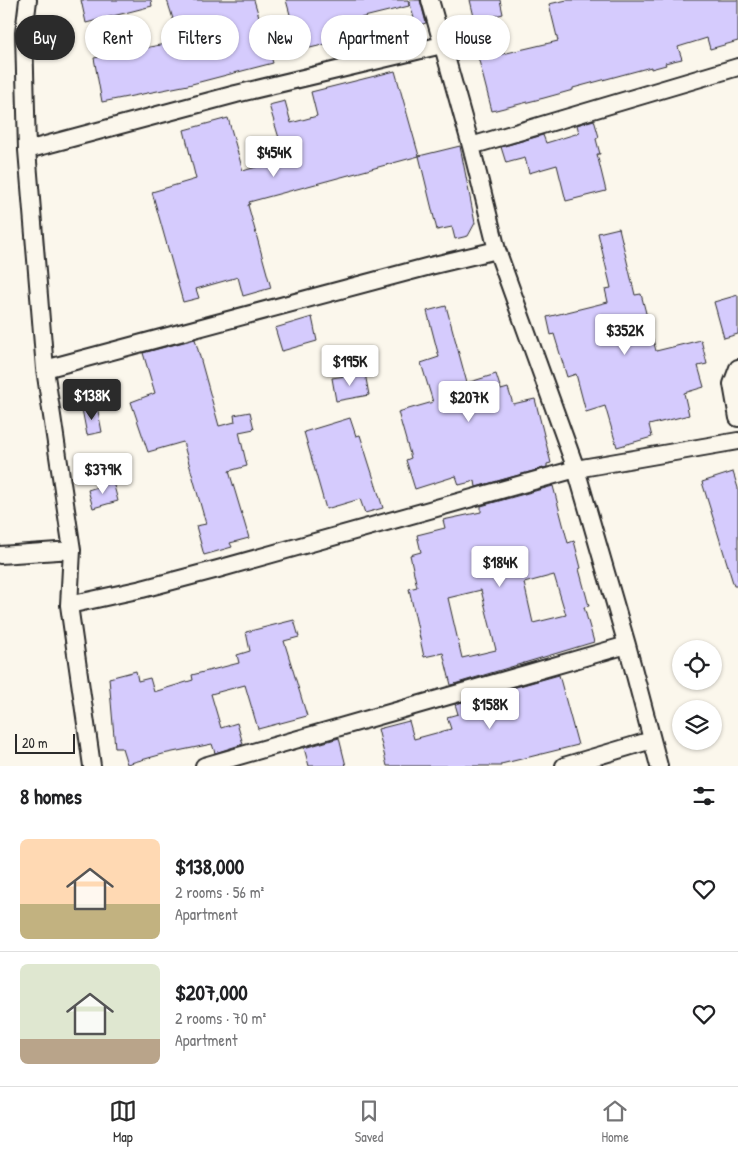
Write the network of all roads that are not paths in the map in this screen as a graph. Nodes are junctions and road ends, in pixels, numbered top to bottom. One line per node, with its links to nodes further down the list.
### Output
1 (28, 0): 8 (street)
2 (430, 0): 3 (street)
3 (437, 26)
4 (437, 46): 8 (street)
5 (446, 60): 7 (street)
6 (738, 67): 7 (street)
7 (471, 146): 9 (street)
8 (27, 150): 11 (street)
9 (497, 250): 11 (street); 14 (street)
10 (738, 368): 12 (street)
11 (45, 369): 15 (street)
12 (738, 418)
13 (738, 441): 14 (street)
14 (576, 469): 17 (street); 18 (street)
15 (72, 550): 16 (street); 17 (street)
16 (0, 555)
17 (69, 605): 20 (street)
18 (627, 645): 19 (street); 21 (street)
19 (652, 740): 22 (street); 23 (street)
20 (92, 766)
21 (204, 766)
22 (564, 766)
23 (659, 766)

